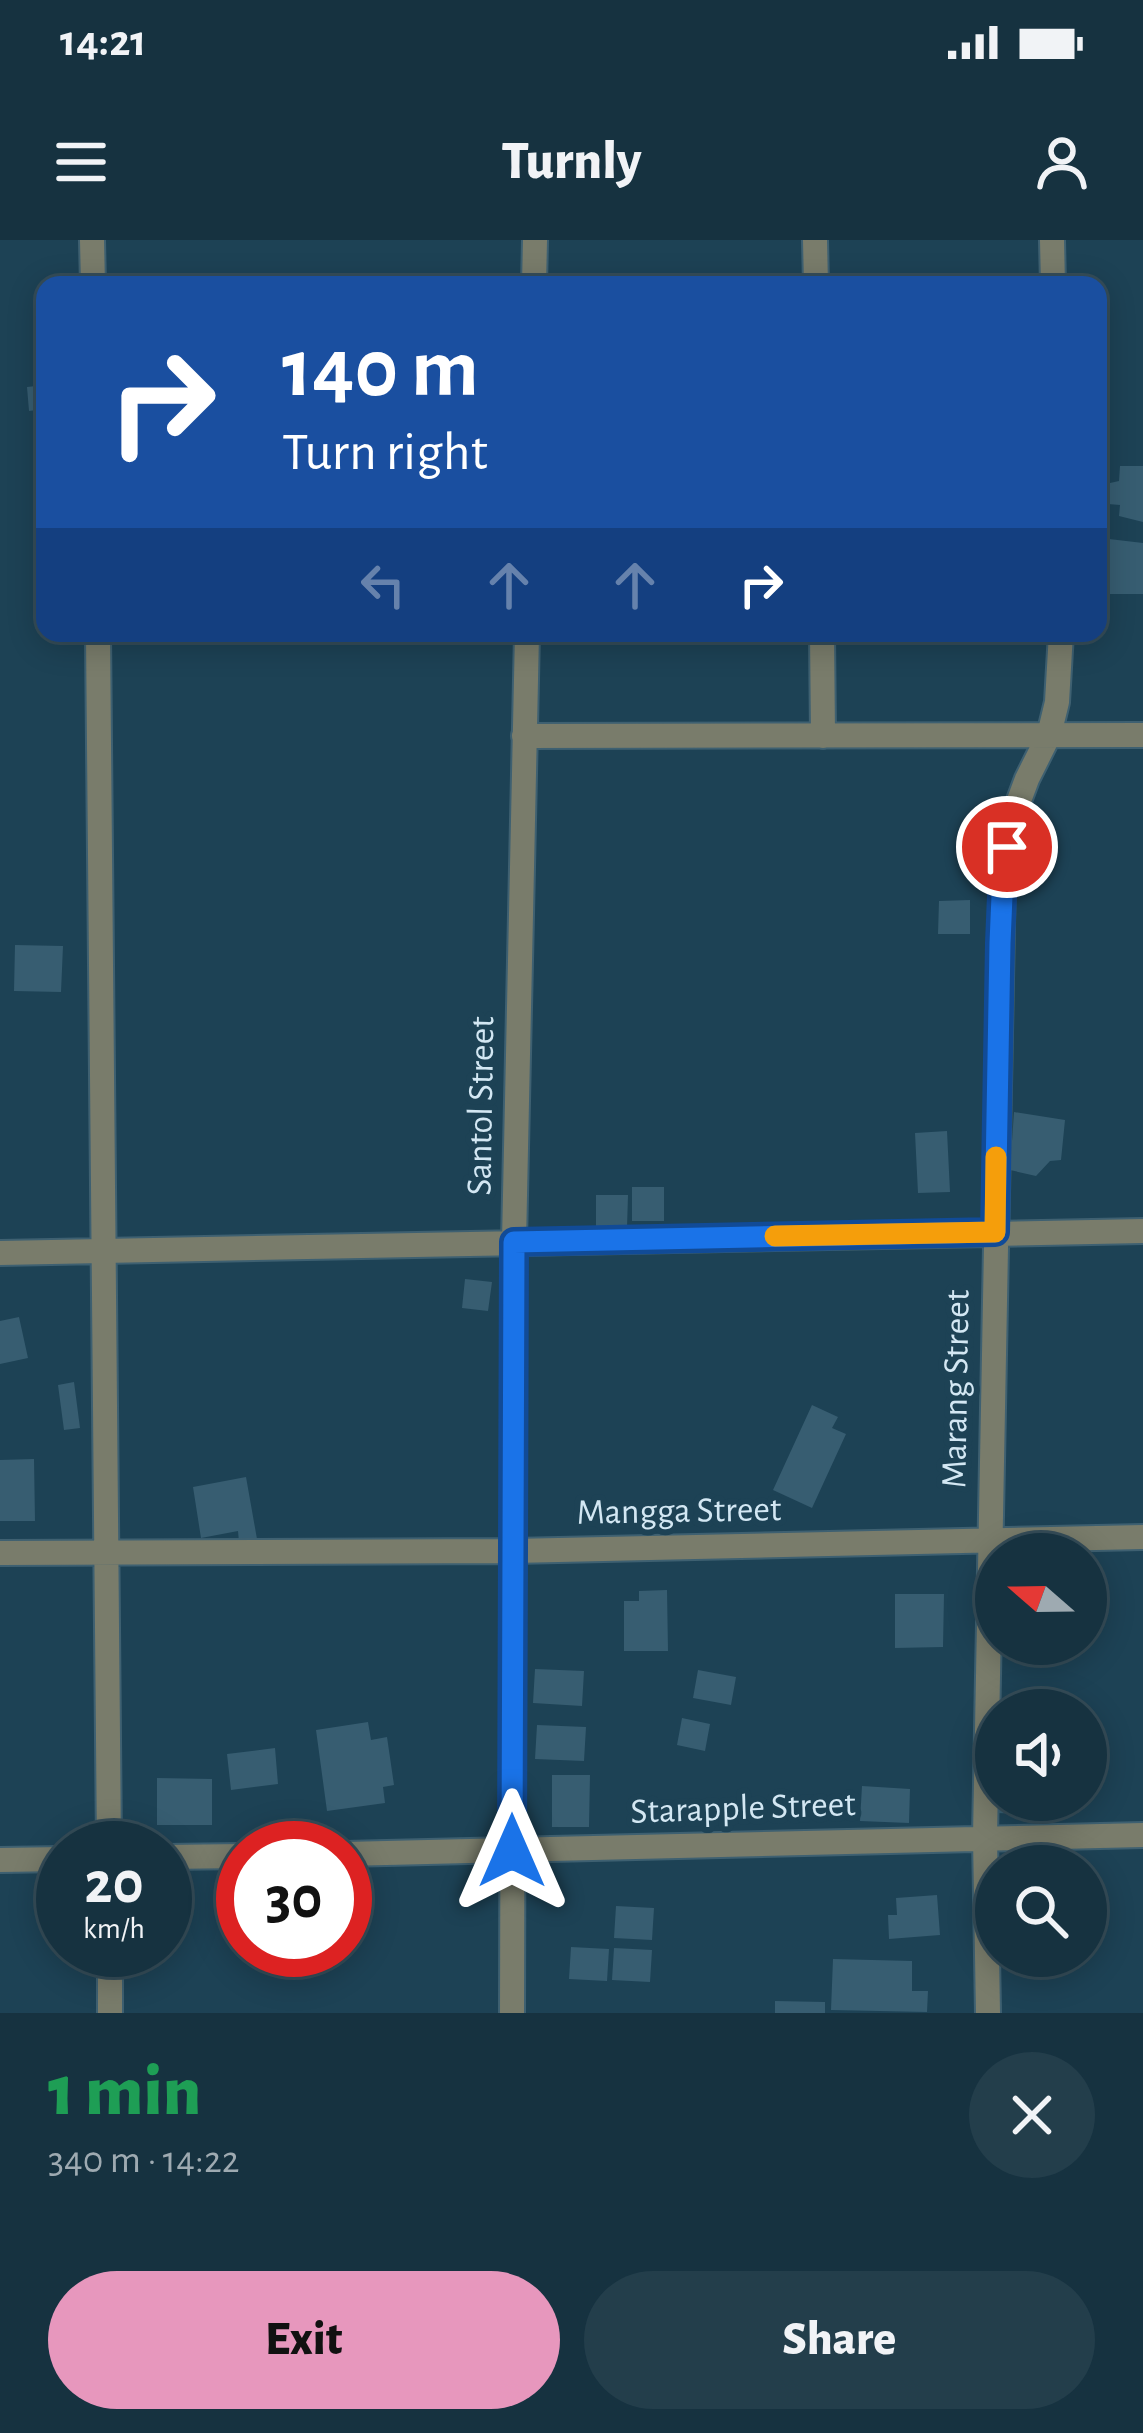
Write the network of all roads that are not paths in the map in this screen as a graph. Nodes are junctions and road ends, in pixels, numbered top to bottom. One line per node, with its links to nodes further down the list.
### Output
1 (92, 240): 5 (street)
2 (535, 240): 6 (street)
3 (815, 240): 7 (street)
4 (1052, 240): 8 (street)
5 (93, 276)
6 (534, 276)
7 (816, 276)
8 (1053, 276)
9 (98, 642): 20 (street)
10 (526, 642): 15 (street, Santol Street)
11 (822, 642): 16 (street)
12 (1060, 642): 13 (street, Marang Street)
13 (1049, 735): 14 (street); 16 (street); 18 (street, Marang Street)
14 (1143, 735)
15 (524, 736): 16 (street); 19 (street, Santol Street)
16 (823, 736)
17 (1143, 1231): 18 (street)
18 (995, 1232): 19 (street); 22 (street, Marang Street)
19 (514, 1242): 20 (street); 26 (street, Santol Street)
20 (105, 1251): 21 (street); 28 (street)
21 (0, 1253)
22 (989, 1533)
23 (1143, 1537): 24 (street, Mangga Street)
24 (1107, 1538)
25 (975, 1540): 26 (street, Mangga Street)
26 (513, 1551): 28 (street, Mangga Street); 33 (street, Santol Street)
27 (0, 1553): 28 (street, Mangga Street)
28 (107, 1553): 30 (street)
29 (987, 1665): 32 (street, Marang Street)
30 (109, 1821)
31 (1143, 1835): 32 (street, Starapple Street)
32 (985, 1837): 33 (street, Starapple Street); 40 (street, Marang Street)
33 (512, 1851): 34 (street, Starapple Street); 39 (street, Santol Street)
34 (372, 1854)
35 (36, 1859): 36 (street)
36 (0, 1860)
37 (110, 1977): 38 (street)
38 (110, 2013)
39 (512, 2013)
40 (988, 2013)

